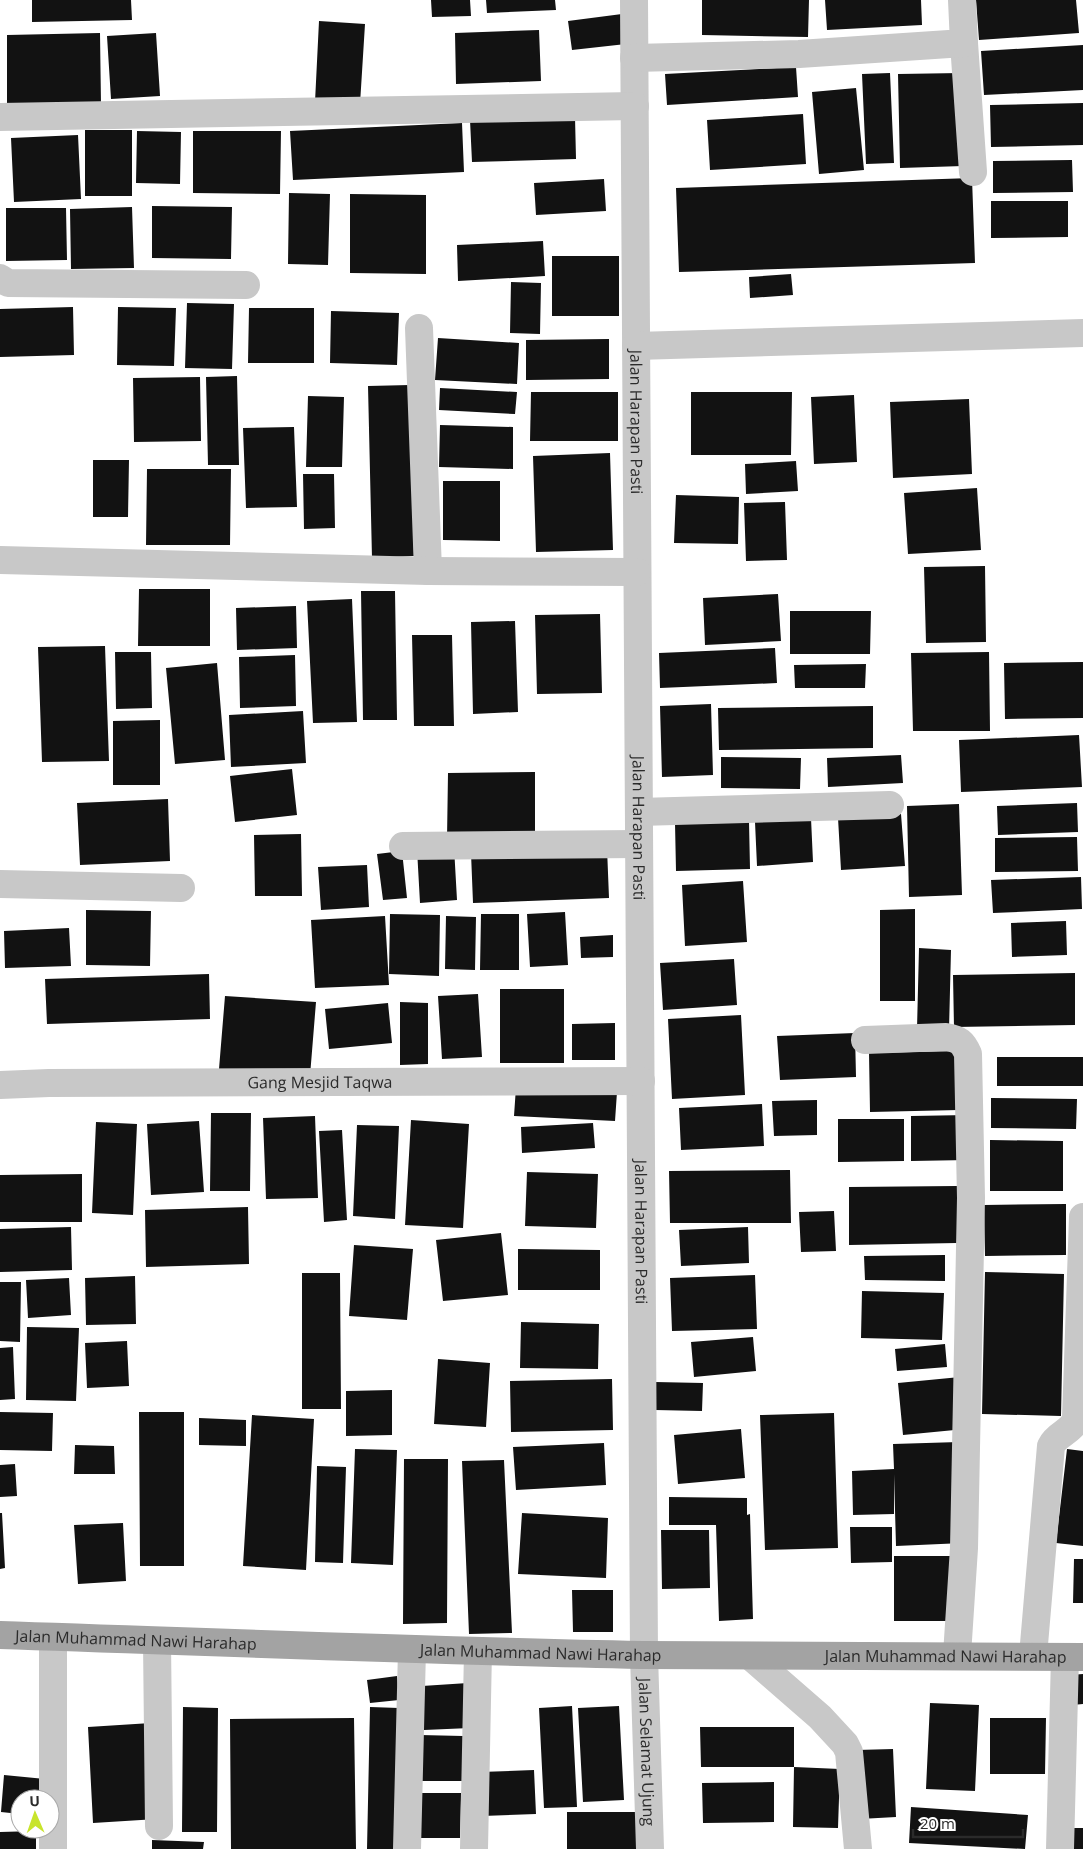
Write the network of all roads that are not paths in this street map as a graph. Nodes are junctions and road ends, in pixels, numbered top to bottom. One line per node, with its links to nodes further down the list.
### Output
1 (634, 0): 4 (street, Jalan Harapan Pasti)
2 (962, 0): 3 (street)
3 (964, 43): 4 (street); 7 (street)
4 (634, 58): 5 (street, Jalan Harapan Pasti)
5 (635, 106): 6 (street); 12 (street, Jalan Harapan Pasti)
6 (0, 117)
7 (973, 172)
8 (0, 278): 9 (street)
9 (246, 285)
10 (419, 328): 14 (street)
11 (1083, 333): 12 (street)
12 (636, 346): 15 (street, Jalan Harapan Pasti)
13 (0, 560): 14 (street)
14 (428, 570): 15 (street)
15 (638, 572): 17 (street, Jalan Harapan Pasti)
16 (890, 805): 17 (street)
17 (639, 812): 18 (street, Jalan Harapan Pasti)
18 (639, 844): 19 (street); 23 (street, Jalan Harapan Pasti)
19 (402, 846)
20 (0, 884): 21 (street)
21 (181, 888)
22 (865, 1040): 32 (street)
23 (641, 1081): 24 (street, Gang Mesjid Taqwa); 31 (street, Jalan Harapan Pasti)
24 (0, 1085)
25 (1083, 1217): 34 (street)
26 (0, 1635): 27 (main road, Jalan Muhammad Nawi Harahap)
27 (53, 1637): 28 (main road, Jalan Muhammad Nawi Harahap); 37 (street)
28 (157, 1641): 29 (main road, Jalan Muhammad Nawi Harahap); 36 (street)
29 (412, 1650): 30 (main road, Jalan Muhammad Nawi Harahap); 38 (street)
30 (478, 1651): 31 (main road, Jalan Muhammad Nawi Harahap); 39 (street)
31 (644, 1655): 33 (main road, Jalan Muhammad Nawi Harahap); 40 (street, Jalan Selamat Ujung)
32 (957, 1655): 33 (main road, Jalan Muhammad Nawi Harahap); 34 (main road, Jalan Muhammad Nawi Harahap)
33 (750, 1656): 41 (street)
34 (1033, 1656): 35 (main road, Jalan Muhammad Nawi Harahap)
35 (1074, 1657): 42 (street)
36 (159, 1826)
37 (53, 1849)
38 (407, 1849)
39 (474, 1849)
40 (650, 1849)
41 (858, 1849)
42 (1060, 1849)

